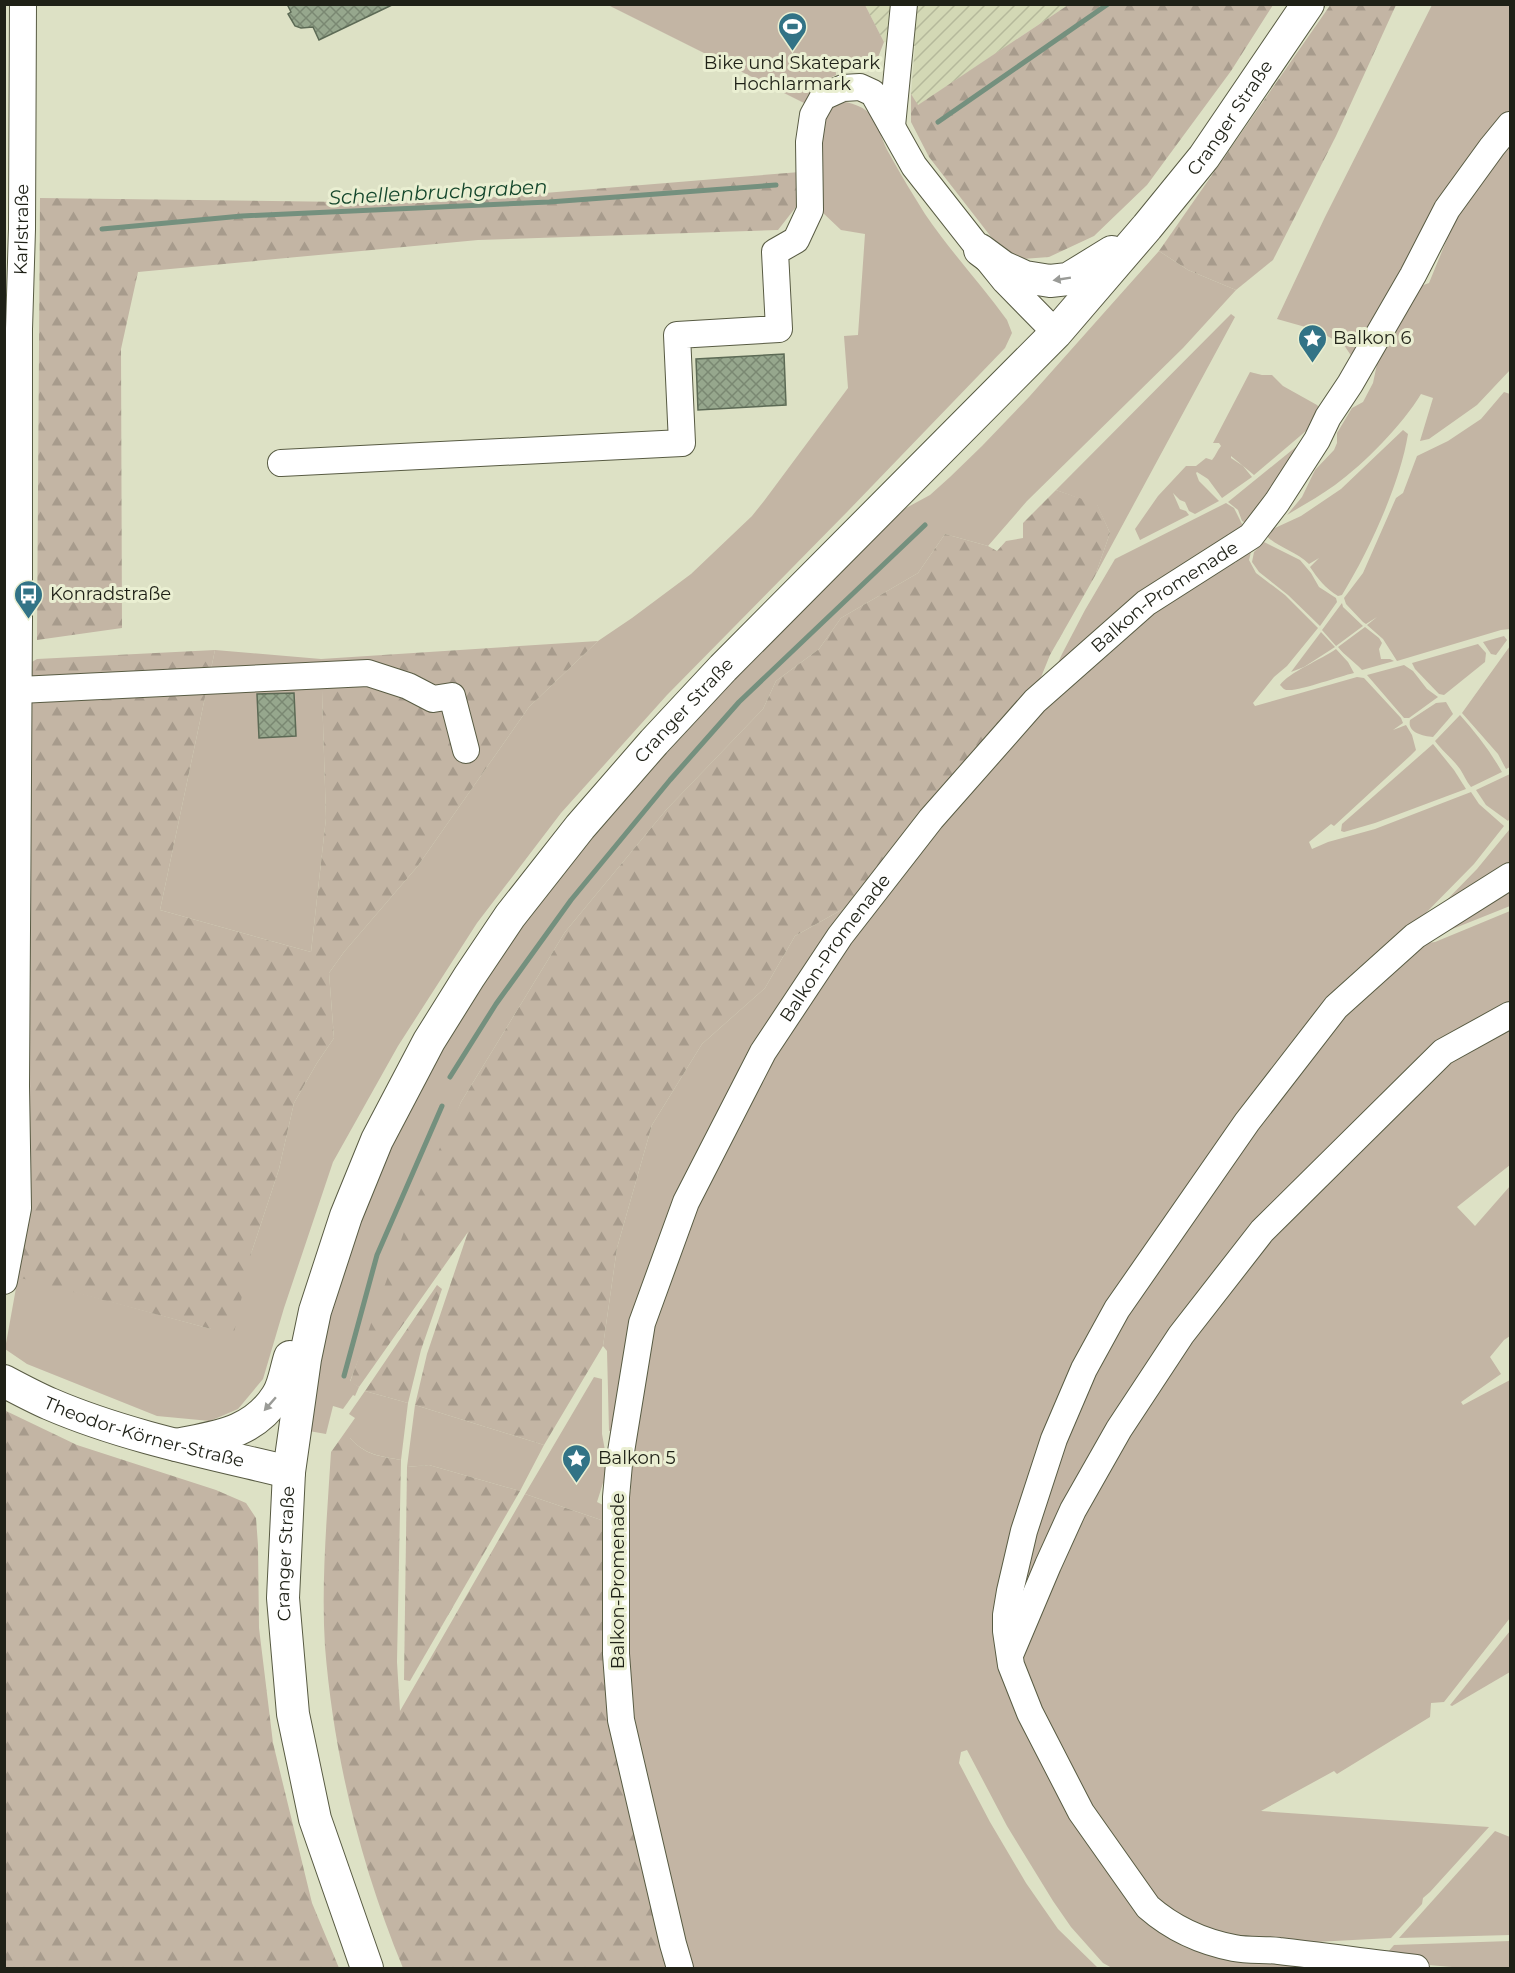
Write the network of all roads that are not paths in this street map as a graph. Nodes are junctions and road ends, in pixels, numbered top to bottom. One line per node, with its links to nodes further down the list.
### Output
1 (23, 4): 6 (street, Karlstraße)
2 (904, 4): 5 (street)
3 (1308, 4): 7 (main road, Cranger Straße)
4 (1510, 125): 24 (street, Balkon-Promenade)
5 (892, 126): 8 (street, Cranger Straße); 11 (street, Cranger Straße)
6 (14, 204): 9 (street, Karlstraße)
7 (1147, 227): 8 (main road, Cranger Straße, one-way to 8); 10 (main road, Cranger Straße)
8 (980, 250): 10 (street, Cranger Straße)
9 (12, 329): 12 (street, Karlstraße)
10 (1056, 333): 17 (main road, Cranger Straße)
11 (281, 463)
12 (12, 562): 13 (street, Karlstraße)
13 (19, 690): 14 (street); 18 (street, Karlstraße)
14 (466, 750)
15 (1510, 876): 22 (street)
16 (1510, 1015): 22 (street)
17 (377, 1140): 20 (main road, Cranger Straße, one-way to 20); 21 (main road, Cranger Straße)
18 (4, 1281)
19 (4, 1381): 20 (main road, Theodor-Körner-Straße)
20 (176, 1445): 21 (main road, Theodor-Körner-Straße)
21 (289, 1472): 23 (main road, Cranger Straße)
22 (1010, 1656): 25 (street)
23 (367, 1968)
24 (680, 1968)
25 (1416, 1968)

